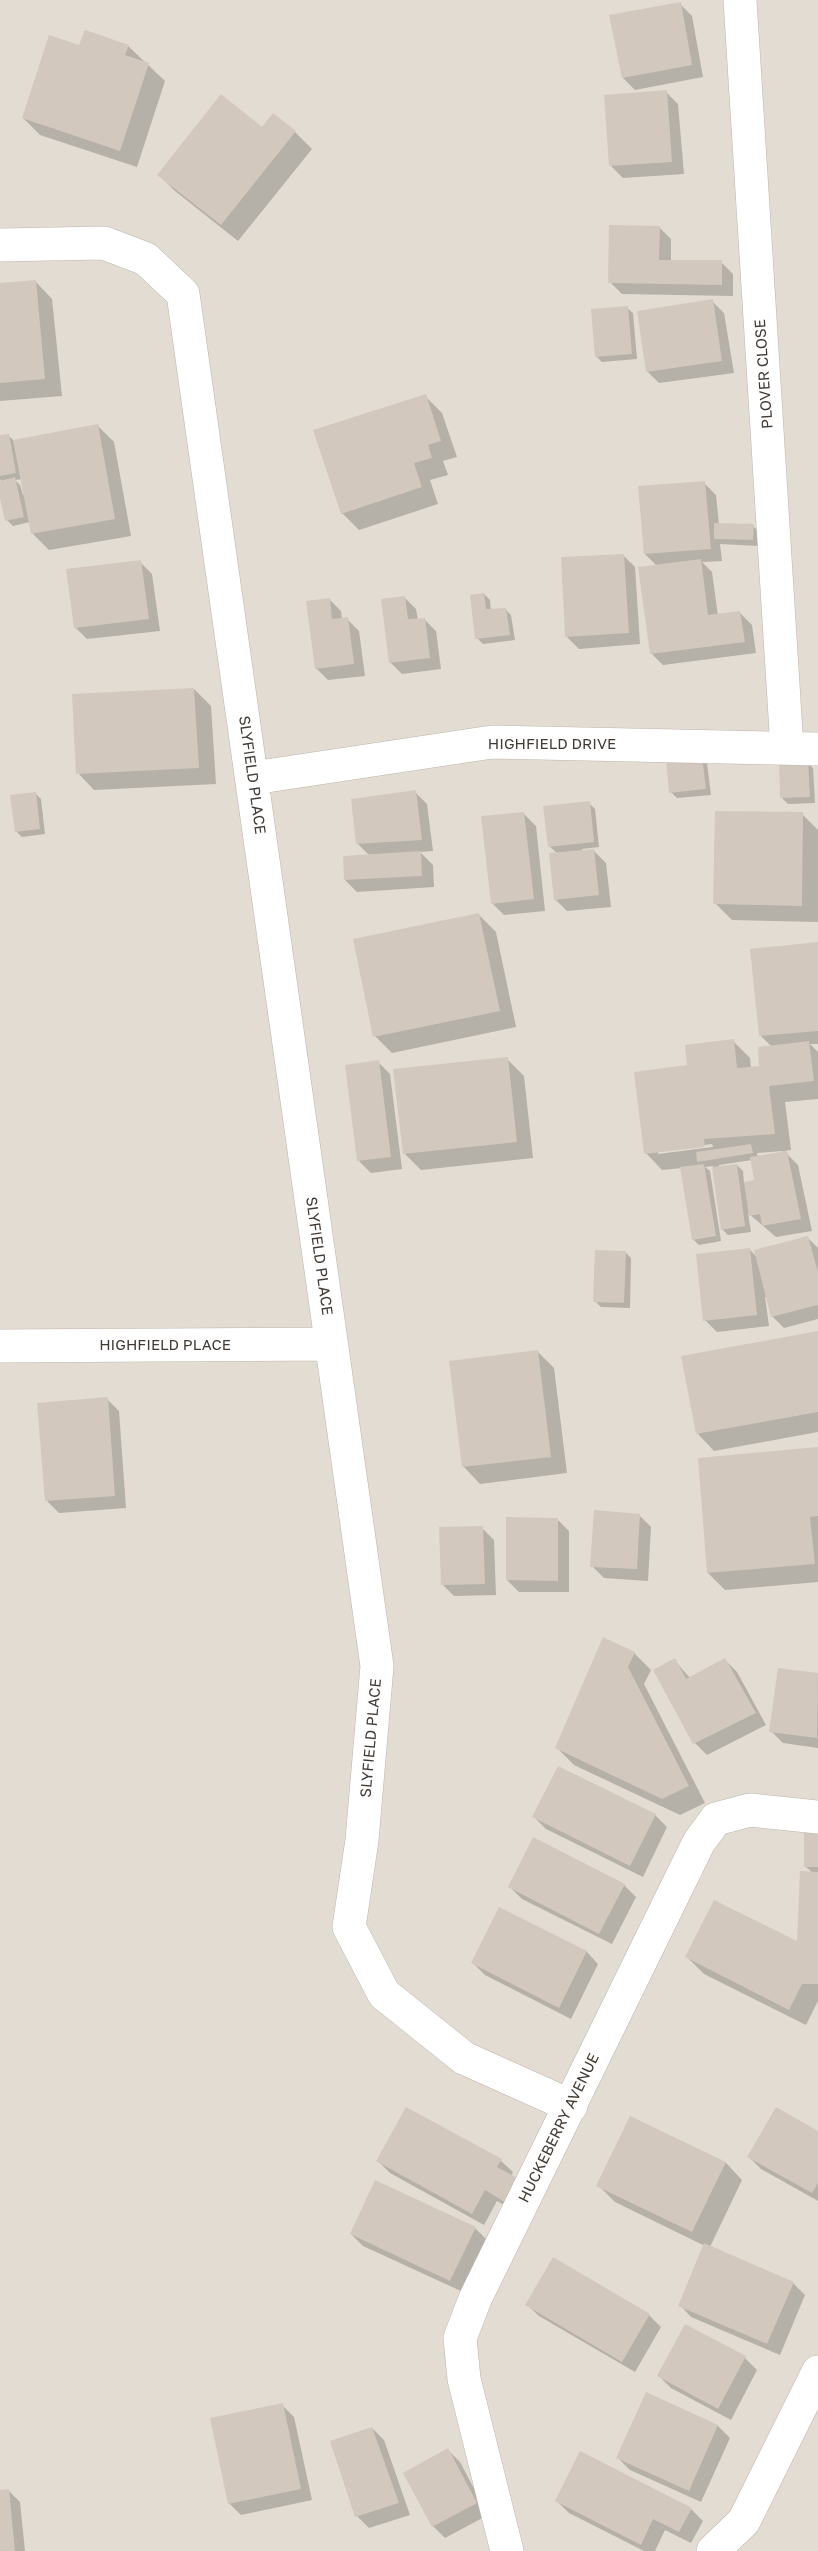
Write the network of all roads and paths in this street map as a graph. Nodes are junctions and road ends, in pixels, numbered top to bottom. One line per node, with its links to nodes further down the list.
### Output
1 (740, 0): 3 (street, PLOVER CLOSE)
2 (0, 245): 4 (street, SLYFIELD PLACE)
3 (803, 749): 4 (street, HIGHFIELD DRIVE)
4 (253, 778): 5 (street, SLYFIELD PLACE)
5 (331, 1344): 6 (street, HIGHFIELD PLACE); 8 (street, SLYFIELD PLACE)
6 (0, 1346)
7 (818, 1817): 8 (street, HUCKEBERRY AVENUE)
8 (571, 2106): 10 (street, HUCKEBERRY AVENUE)
9 (818, 2372): 11 (street)
10 (507, 2551)
11 (713, 2551)

